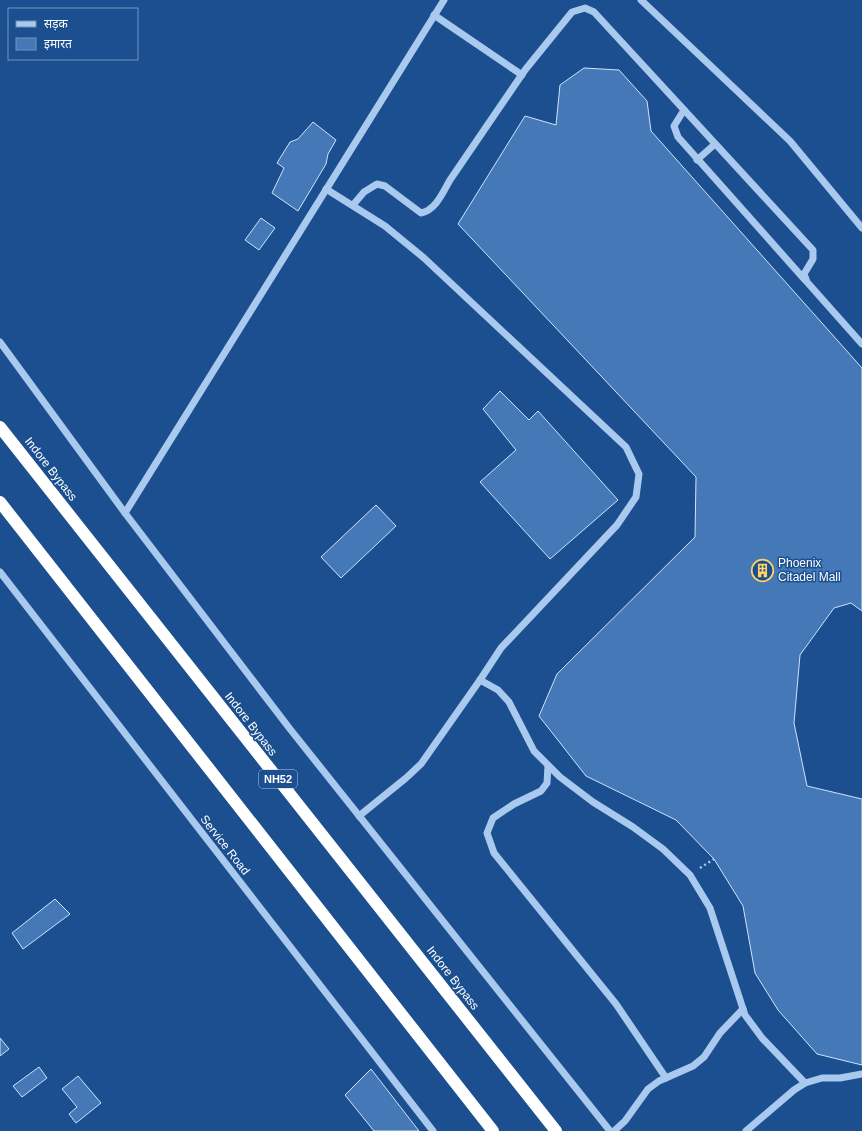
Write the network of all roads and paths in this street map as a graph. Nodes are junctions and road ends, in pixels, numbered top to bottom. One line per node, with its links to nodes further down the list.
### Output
1 (444, 0): 3 (street)
2 (641, 0): 10 (street)
3 (434, 15): 4 (street); 8 (street)
4 (522, 75): 5 (street); 9 (street)
5 (684, 110): 6 (street); 7 (street)
6 (715, 144): 7 (street); 11 (street)
7 (698, 160): 11 (street)
8 (326, 189): 9 (street); 16 (street)
9 (353, 205): 18 (street)
10 (862, 228)
11 (807, 282): 13 (street)
12 (0, 342): 16 (street)
13 (862, 344)
14 (0, 427): 27 (highway, Indore Bypass / NH52)
15 (0, 502): 26 (highway)
16 (124, 513): 20 (street)
17 (0, 572): 25 (street, Service Road)
18 (480, 680): 19 (street); 20 (street)
19 (548, 766): 21 (street); 23 (street)
20 (359, 816): 28 (street)
21 (743, 1009): 23 (street); 24 (street)
22 (862, 1074): 24 (street)
23 (666, 1078): 29 (street)
24 (805, 1083): 30 (street)
25 (433, 1131)
26 (493, 1131)
27 (556, 1131)
28 (610, 1131)
29 (614, 1131)
30 (746, 1131)

